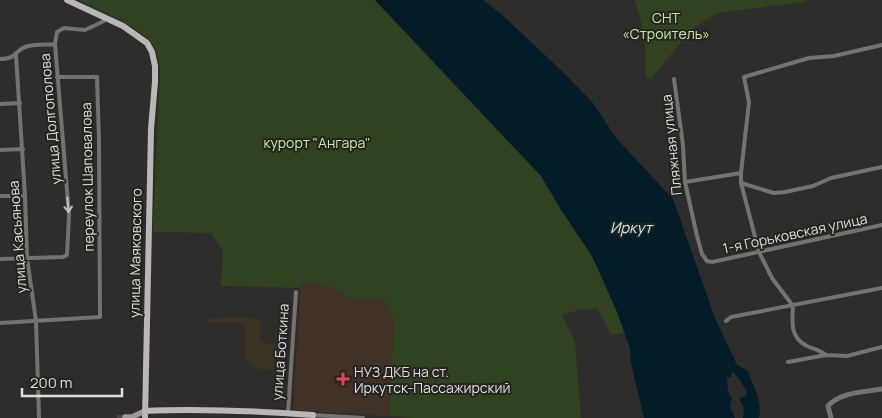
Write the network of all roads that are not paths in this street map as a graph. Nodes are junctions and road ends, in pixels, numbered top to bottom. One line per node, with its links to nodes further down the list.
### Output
1 (67, 0): 2 (main road, улица Маяковского)
2 (88, 11): 3 (main road, улица Маяковского); 10 (main road, улица Маяковского)
3 (104, 21): 4 (street, улица Долгополова); 10 (main road, улица Маяковского)
4 (55, 44): 6 (street); 8 (street, улица Долгополова)
5 (882, 45): 16 (street)
6 (16, 55): 7 (street); 11 (street, улица Касьянова)
7 (0, 59)
8 (57, 77): 23 (street, улица Долгополова, one-way to 23); 29 (street, переулок Шаповалова)
9 (674, 78): 17 (street, Пляжная улица)
10 (153, 88): 36 (main road, улица Маяковского)
11 (20, 103): 12 (street); 13 (street, улица Касьянова)
12 (0, 104)
13 (23, 149): 14 (street); 20 (street, улица Касьянова)
14 (0, 150)
15 (882, 167): 18 (street)
16 (741, 173): 17 (street); 18 (street)
17 (685, 182): 25 (street, Пляжная улица)
18 (742, 182): 22 (street)
19 (0, 196): 20 (street)
20 (25, 196): 23 (street, улица Касьянова)
21 (882, 226): 22 (street, 1-я Горьковская улица)
22 (759, 252): 25 (street, 1-я Горьковская улица); 28 (street)
23 (27, 258): 24 (street); 29 (street, улица Касьянова)
24 (0, 259)
25 (712, 262)
26 (882, 288): 28 (street)
27 (296, 292): 37 (street, улица Боткина)
28 (793, 306): 30 (street); 33 (street)
29 (36, 321): 31 (street); 40 (street, улица Касьянова)
30 (726, 321)
31 (0, 323)
32 (882, 347): 33 (street)
33 (826, 355): 34 (street)
34 (788, 362)
35 (882, 389): 42 (street)
36 (145, 414): 37 (main road); 38 (main road)
37 (288, 414): 39 (main road)
38 (125, 417)
39 (313, 417): 41 (street)
40 (39, 418)
41 (363, 418)
42 (831, 418)

